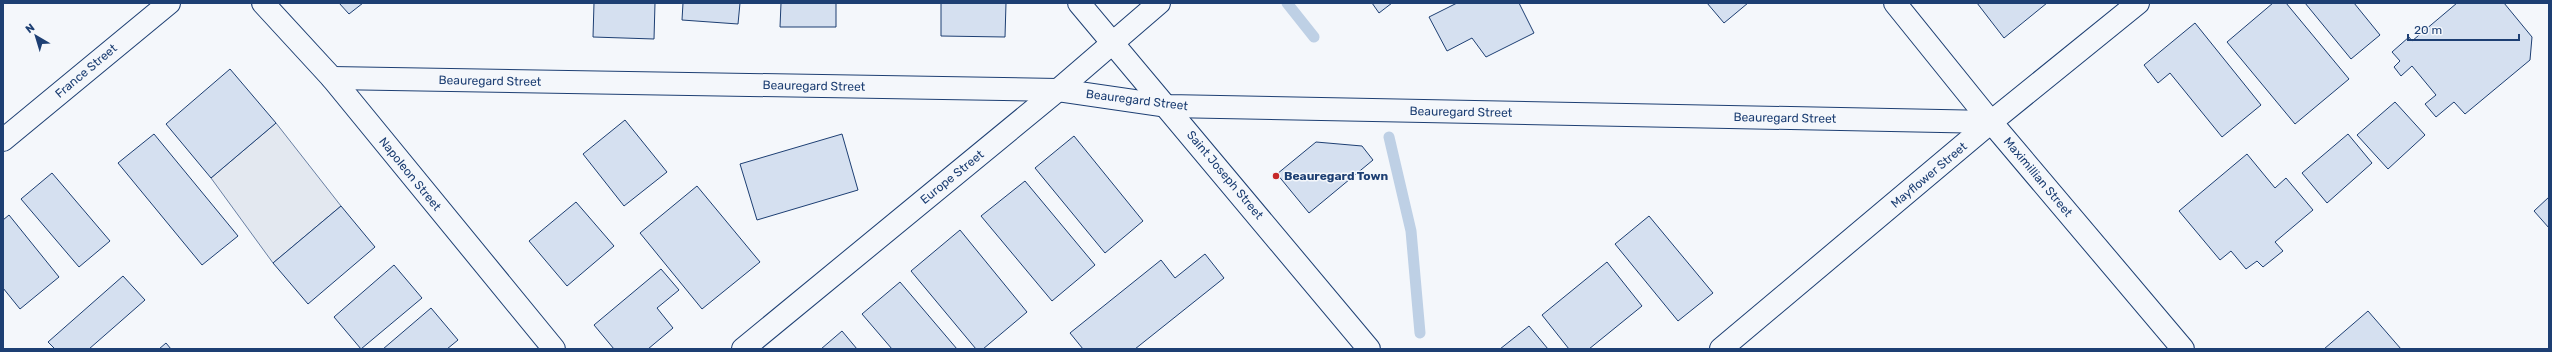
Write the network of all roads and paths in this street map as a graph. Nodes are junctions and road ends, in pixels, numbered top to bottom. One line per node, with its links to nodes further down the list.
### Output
1 (169, 3): 12 (street, France Street)
2 (263, 3): 8 (street, Napoleon Street)
3 (1079, 3): 7 (street, Saint Joseph Street)
4 (1159, 3): 7 (street, Europe Street)
5 (1895, 3): 11 (street, Maximillian Street)
6 (2138, 3): 11 (street, Mayflower Street)
7 (1112, 42): 9 (street, Europe Street); 10 (street, Saint Joseph Street)
8 (332, 78): 9 (street, Beauregard Street); 13 (street, Napoleon Street)
9 (1058, 90): 10 (street, Beauregard Street); 14 (street, Europe Street)
10 (1168, 106): 11 (street, Beauregard Street); 15 (street, Saint Joseph Street)
11 (1991, 122): 16 (street, Mayflower Street); 17 (street, Maximillian Street)
12 (3, 140)
13 (554, 349)
14 (743, 349)
15 (1369, 349)
16 (1722, 349)
17 (2183, 349)

